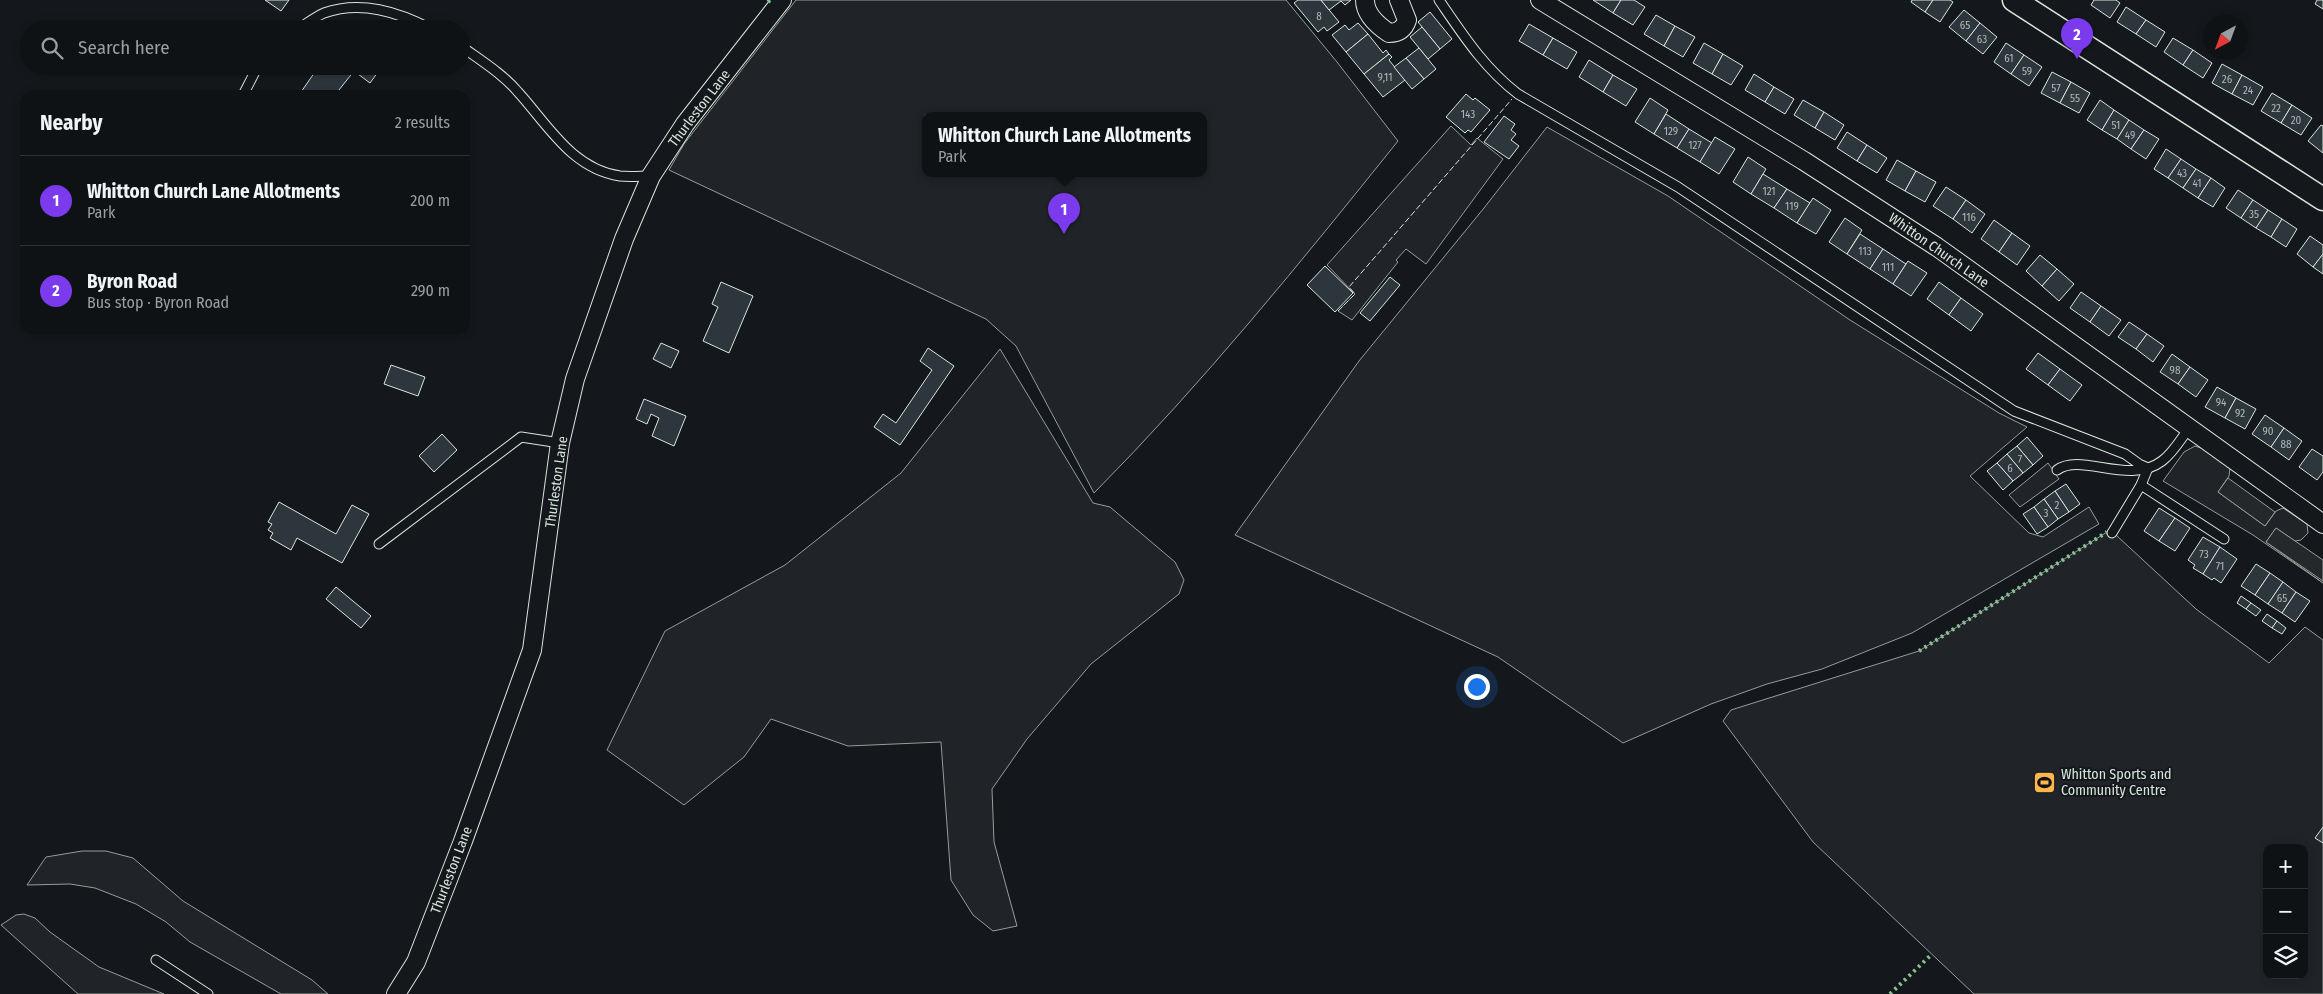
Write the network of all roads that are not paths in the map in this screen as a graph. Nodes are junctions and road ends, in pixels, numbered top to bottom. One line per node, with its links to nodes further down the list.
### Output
1 (782, 0): 12 (street, Thurleston Lane)
2 (1365, 0): 3 (street)
3 (1399, 0)
4 (1439, 0): 16 (lane)
5 (1540, 0): 14 (street, Whitton Church Lane)
6 (2014, 0): 13 (street)
7 (312, 20): 8 (lane)
8 (413, 20)
9 (470, 53): 12 (lane)
10 (253, 75): 11 (lane)
11 (246, 90)
12 (651, 176): 15 (street, Thurleston Lane)
13 (2323, 199)
14 (2189, 428): 16 (lane); 19 (street, Whitton Church Lane)
15 (560, 443): 22 (lane); 25 (street, Thurleston Lane)
16 (2148, 468): 17 (lane); 18 (lane)
17 (2057, 470)
18 (2141, 485): 20 (lane); 21 (lane)
19 (2323, 524)
20 (2112, 533)
21 (2224, 539)
22 (379, 544)
23 (156, 960): 24 (lane)
24 (208, 994)
25 (396, 994)

